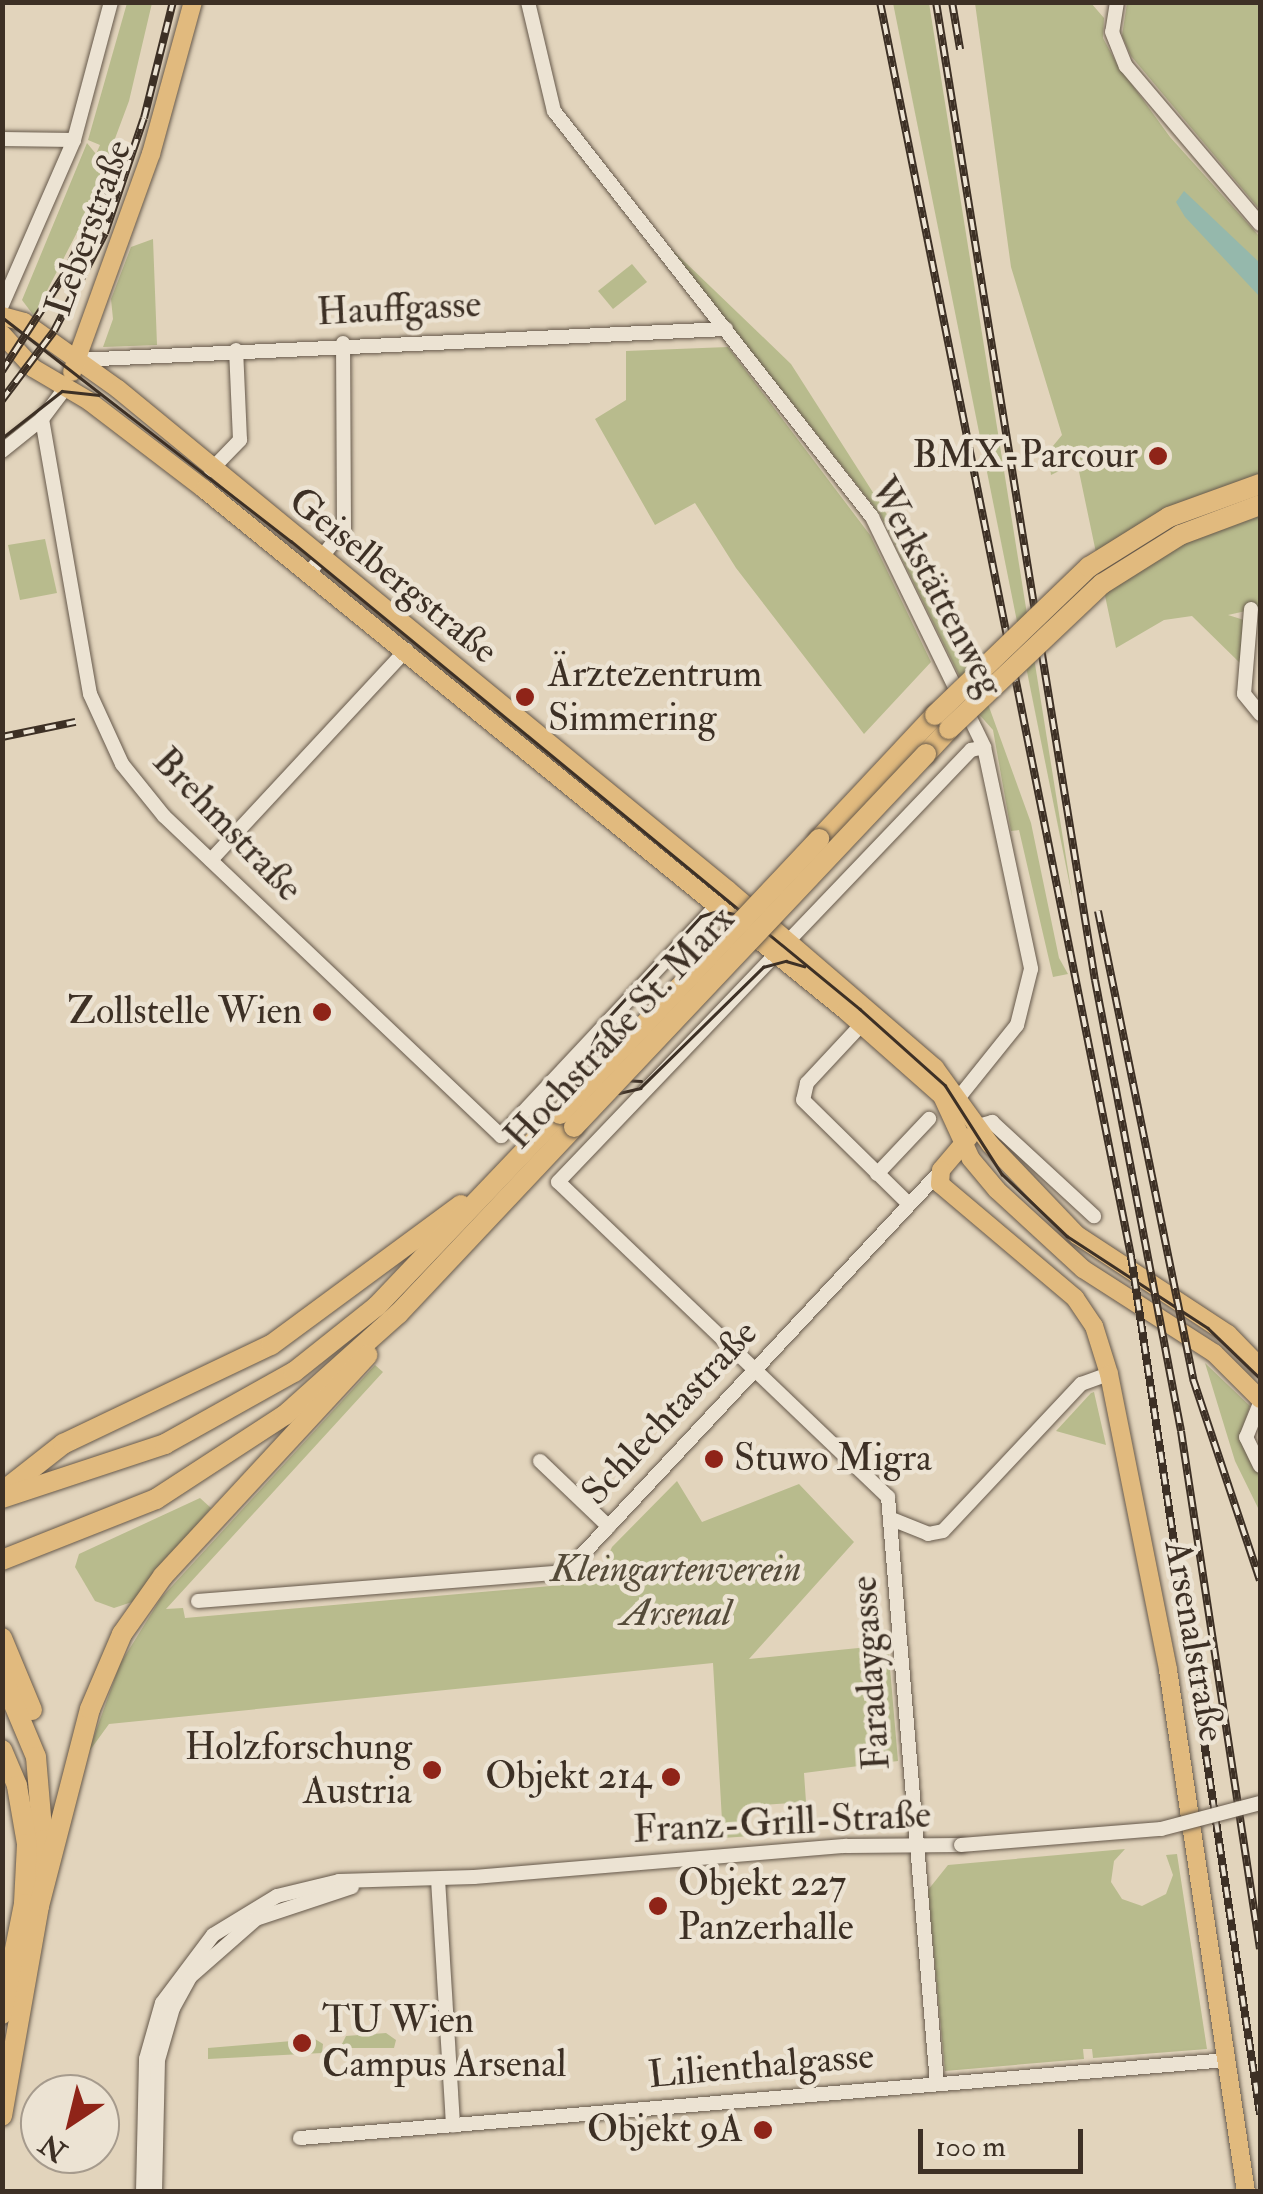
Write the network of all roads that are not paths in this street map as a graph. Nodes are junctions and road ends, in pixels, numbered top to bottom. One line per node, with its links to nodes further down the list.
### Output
1 (111, 2): 6 (street)
2 (193, 2): 14 (main road, Leberstraße)
3 (528, 2): 10 (street, Werkstättenweg)
4 (1117, 2): 7 (street)
5 (2, 139): 6 (street)
6 (74, 140): 8 (street)
7 (1260, 224)
8 (2, 304)
9 (2, 316): 14 (main road, Geiselbergstraße)
10 (726, 329): 12 (street, Hauffgasse); 25 (street, Werkstättenweg)
11 (2, 334): 15 (main road, Geiselbergstraße)
12 (344, 343): 13 (street, Hauffgasse); 21 (street)
13 (236, 350): 14 (street, Hauffgasse); 18 (street)
14 (76, 361): 15 (main road, Leberstraße); 18 (main road, Geiselbergstraße)
15 (66, 387): 16 (street, Leberstraße); 21 (main road, Geiselbergstraße)
16 (42, 419): 17 (street, Leberstraße); 26 (street, Brehmstraße)
17 (2, 450)
18 (210, 470): 21 (main road, Geiselbergstraße)
19 (1260, 484): 35 (highway, Hochstraße St. Marx, bridge)
20 (1260, 505): 40 (highway, Hochstraße St. Marx, bridge)
21 (315, 566): 23 (main road, Geiselbergstraße); 28 (main road, Geiselbergstraße)
22 (1251, 610): 24 (street)
23 (406, 650): 26 (street); 27 (main road, Geiselbergstraße)
24 (1260, 714)
25 (984, 747): 28 (street); 31 (street, Werkstättenweg)
26 (211, 860): 27 (street, Brehmstraße)
27 (715, 907): 29 (main road, Geiselbergstraße)
28 (787, 940): 29 (street); 31 (main road, Geiselbergstraße)
29 (774, 956): 30 (main road, Geiselbergstraße); 42 (street)
30 (862, 1024): 31 (main road, Geiselbergstraße); 37 (street)
31 (954, 1099): 33 (main road); 34 (main road)
32 (929, 1119): 37 (street)
33 (978, 1126): 34 (main road); 39 (street); 41 (main road)
34 (964, 1145): 36 (main road); 44 (main road)
35 (514, 1164): 47 (highway); 47 (highway, Hochstraße St. Marx)
36 (940, 1173): 38 (street, Schlechtastraße); 43 (main road, Arsenalstraße)
37 (877, 1174): 38 (street)
38 (909, 1204): 42 (street, Schlechtastraße)
39 (1094, 1216)
40 (398, 1314): 50 (highway, Hochstraße St. Marx); 60 (highway)
41 (1260, 1366)
42 (755, 1371): 48 (street, Faradaygasse); 49 (street, Schlechtastraße)
43 (1109, 1374): 48 (street); 62 (main road, Arsenalstraße)
44 (1259, 1405): 46 (street)
45 (540, 1461): 49 (street)
46 (1260, 1466)
47 (2, 1495)
48 (894, 1520): 57 (street, Faradaygasse)
49 (608, 1527): 51 (street, Schlechtastraße)
50 (2, 1560)
51 (198, 1600)
52 (2, 1638): 55 (highway)
53 (2, 1676): 55 (highway)
54 (2, 1750): 61 (highway)
55 (36, 1757): 60 (highway)
56 (1260, 1804): 57 (street, Franz-Grill-Straße, bridge)
57 (917, 1846): 58 (street, Franz-Grill-Straße); 63 (street, Faradaygasse)
58 (438, 1878): 59 (street, Franz-Grill-Straße); 65 (street)
59 (367, 1882): 67 (street, Franz-Grill-Straße); 68 (street, Franz-Grill-Straße)
60 (40, 1906): 64 (highway)
61 (2, 2014)
62 (1227, 2060): 63 (street, Lilienthalgasse); 69 (main road, Arsenalstraße)
63 (938, 2084): 65 (street, Lilienthalgasse)
64 (2, 2116)
65 (453, 2126): 66 (street, Lilienthalgasse)
66 (300, 2138)
67 (143, 2192)
68 (155, 2192)
69 (1246, 2192)

